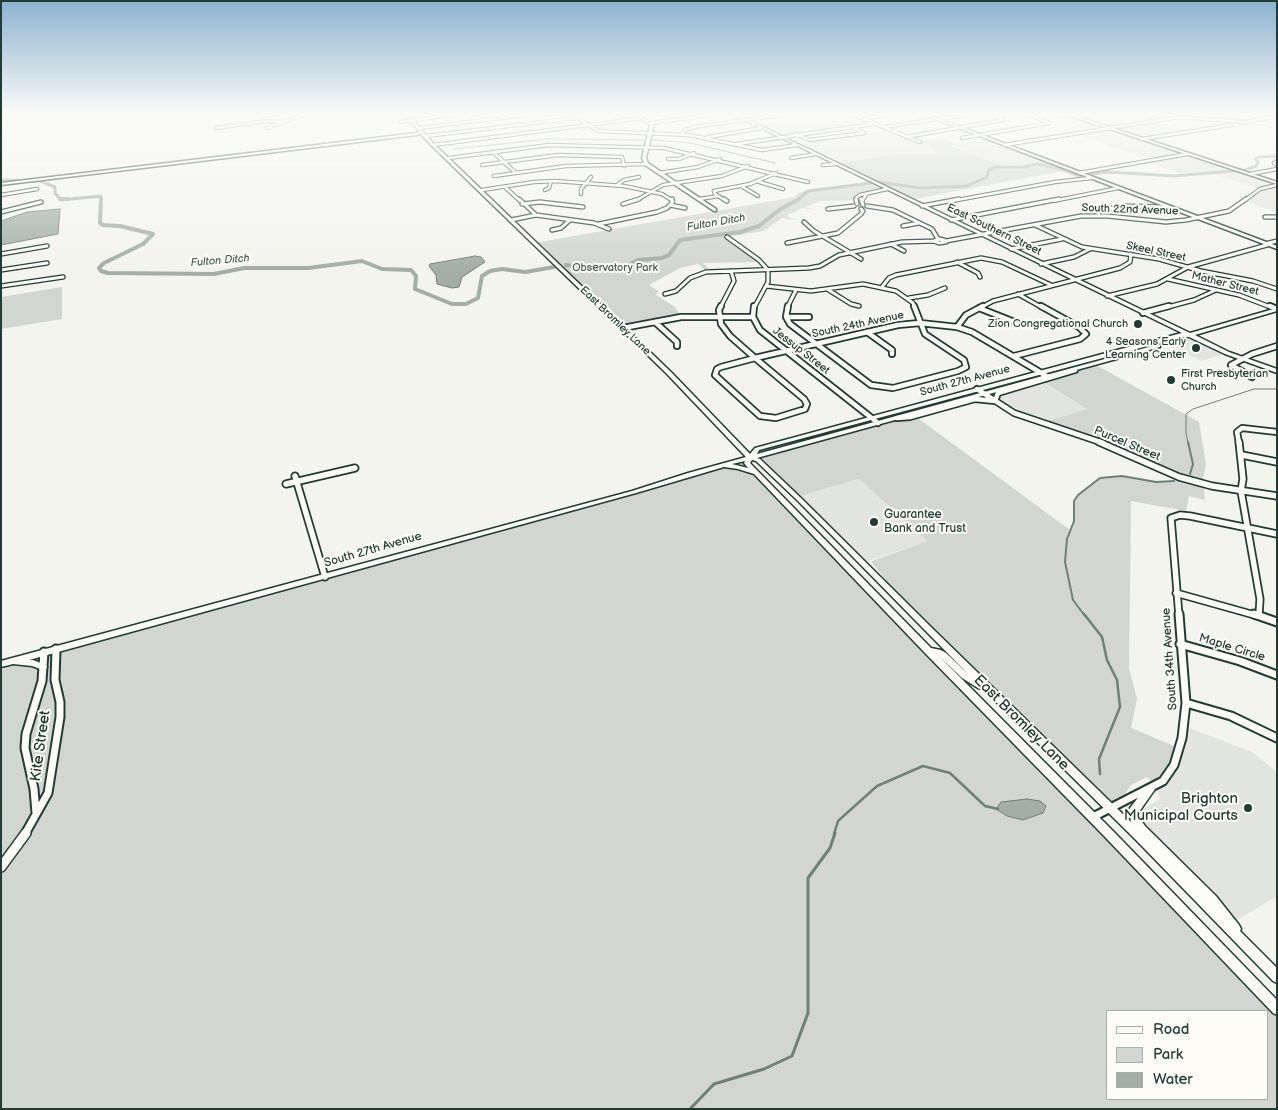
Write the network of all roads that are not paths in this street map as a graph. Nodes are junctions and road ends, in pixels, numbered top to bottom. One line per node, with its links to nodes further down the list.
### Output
1 (144, 167): 26 (main road)
2 (457, 167): 35 (main road, East Bromley Lane)
3 (509, 167): 14 (street)
4 (564, 167): 14 (street)
5 (650, 167): 15 (main road)
6 (700, 167): 15 (street)
7 (746, 167): 25 (street)
8 (751, 167): 16 (street)
9 (841, 167): 37 (main road, East Southern Street)
10 (1061, 167): 19 (main road)
11 (1128, 167): 19 (street)
12 (1227, 167): 17 (main road)
13 (1277, 167): 17 (street)
14 (516, 173): 18 (street)
15 (659, 173): 25 (main road)
16 (776, 173): 23 (street); 24 (street)
17 (1250, 174): 28 (main road)
18 (494, 176)
19 (1085, 176): 32 (main road); 50 (street)
20 (590, 177): 27 (street)
21 (639, 177): 29 (street)
22 (551, 181): 27 (street); 31 (street); 36 (street)
23 (756, 181): 30 (street); 33 (street)
24 (808, 182)
25 (674, 183): 38 (street); 43 (main road)
26 (1, 184)
27 (585, 184): 29 (street); 39 (street)
28 (1277, 184): 60 (street, South 22nd Avenue)
29 (617, 185): 38 (street)
30 (741, 186): 41 (street); 42 (street)
31 (505, 187): 35 (street); 46 (street)
32 (1118, 188): 53 (main road); 63 (street)
33 (783, 189)
34 (37, 190): 40 (street)
35 (482, 190): 61 (main road, East Bromley Lane)
36 (546, 190)
37 (889, 190): 48 (street); 50 (main road, East Southern Street); 52 (street)
38 (651, 192): 47 (street); 49 (street)
39 (581, 194)
40 (1, 195)
41 (719, 196): 43 (street); 44 (street)
42 (758, 196)
43 (698, 199): 56 (main road)
44 (727, 201)
45 (41, 202): 57 (street)
46 (522, 204): 51 (street); 58 (street)
47 (623, 204)
48 (856, 205): 52 (street); 55 (street)
49 (670, 206): 54 (street); 66 (street)
50 (922, 206): 63 (main road, East Southern Street)
51 (583, 207)
52 (864, 207): 65 (street); 71 (street)
53 (1166, 207): 59 (street); 60 (main road)
54 (685, 208)
55 (828, 209)
56 (715, 210)
57 (1, 212)
58 (536, 215): 61 (street); 62 (street)
59 (1099, 216): 60 (street, South 22nd Avenue); 67 (street, South 22nd Avenue)
60 (1197, 218): 81 (main road)
61 (511, 220): 127 (main road, East Bromley Lane)
62 (570, 220): 66 (street); 70 (street)
63 (951, 220): 72 (main road, East Southern Street)
64 (804, 222): 71 (street)
65 (920, 223): 68 (street); 74 (street)
66 (599, 224): 69 (street)
67 (1035, 225): 72 (street, South 22nd Avenue); 75 (street, Skeel Street)
68 (902, 226)
69 (609, 229)
70 (552, 230)
71 (822, 236): 79 (street); 87 (street)
72 (983, 236): 77 (street, South 22nd Avenue); 84 (main road, East Southern Street)
73 (727, 237): 96 (street)
74 (938, 239): 76 (street); 77 (street)
75 (1062, 239): 84 (street); 85 (street, Skeel Street)
76 (934, 241): 77 (street); 80 (street)
77 (946, 241)
78 (1277, 241): 81 (street)
79 (787, 243)
80 (891, 244): 86 (street); 87 (street)
81 (1266, 244): 83 (main road); 94 (street)
82 (47, 246): 88 (street)
83 (1277, 248)
84 (1011, 249): 93 (main road, East Southern Street)
85 (1090, 249): 89 (street, Skeel Street); 93 (street)
86 (904, 251)
87 (850, 252): 90 (street); 96 (street)
88 (1, 254)
89 (1131, 254): 94 (street, Skeel Street); 100 (street)
90 (861, 259)
91 (957, 262): 99 (street); 102 (street); 105 (street)
92 (48, 263): 95 (street)
93 (1041, 264): 100 (main road, East Southern Street)
94 (1188, 267): 101 (street); 108 (street, Skeel Street)
95 (1, 270)
96 (768, 270): 97 (street); 104 (street)
97 (731, 271): 111 (street); 119 (street)
98 (63, 277): 103 (street)
99 (980, 277)
100 (1073, 279): 102 (street); 113 (main road, East Southern Street)
101 (1168, 279): 110 (street, Mather Street); 113 (street)
102 (1051, 285): 112 (street)
103 (1, 286)
104 (766, 286): 109 (street); 120 (street)
105 (882, 287): 107 (street); 114 (street)
106 (945, 288): 114 (street)
107 (828, 289): 109 (street); 115 (street)
108 (1277, 289)
109 (796, 290): 121 (street)
110 (1216, 290): 117 (street, Mather Street); 118 (street)
111 (665, 294)
112 (1018, 294): 116 (street); 130 (street)
113 (1107, 296): 118 (main road, East Southern Street)
114 (909, 298): 125 (street)
115 (859, 306)
116 (979, 308): 126 (street); 128 (street)
117 (1277, 309): 132 (main road, South 27th Avenue)
118 (1143, 313): 124 (main road, East Southern Street)
119 (719, 316): 120 (street); 123 (street); 140 (street)
120 (753, 317): 137 (street, Jessup Street)
121 (786, 317): 122 (street); 134 (street)
122 (810, 317)
123 (655, 322): 127 (street); 135 (street)
124 (1163, 322): 132 (main road, East Southern Street); 133 (main road)
125 (920, 323): 128 (street, South 24th Avenue); 129 (street, South 24th Avenue); 134 (street)
126 (1017, 323)
127 (623, 328): 157 (main road, East Bromley Lane)
128 (957, 328): 139 (street, South 24th Avenue)
129 (867, 332): 134 (street, South 24th Avenue); 138 (street)
130 (1086, 334): 131 (street); 139 (street)
131 (1092, 335)
132 (1190, 335): 133 (main road, South 27th Avenue); 141 (main road, East Southern Street); 142 (main road, South 27th Avenue)
133 (1172, 337): 144 (main road, South 27th Avenue)
134 (816, 344): 137 (street, South 24th Avenue)
135 (677, 346)
136 (1277, 346): 141 (street)
137 (786, 351): 140 (street, South 24th Avenue); 152 (street, Jessup Street)
138 (892, 354)
139 (1014, 356): 144 (street, South 24th Avenue)
140 (755, 358): 150 (street); 150 (street, South 24th Avenue)
141 (1242, 360): 143 (main road, East Southern Street); 146 (street)
142 (1077, 369): 145 (main road, South 27th Avenue); 149 (street)
143 (1277, 371)
144 (1040, 372): 145 (street, South 24th Avenue); 147 (main road, South 27th Avenue)
145 (1048, 377): 148 (main road, South 27th Avenue)
146 (1252, 377)
147 (977, 389): 148 (street, Purcel Street); 152 (main road, South 27th Avenue)
148 (984, 394): 149 (street, Purcel Street); 153 (main road, South 27th Avenue)
149 (995, 401): 153 (street); 164 (street, Purcel Street)
150 (807, 407): 151 (street)
151 (813, 408)
152 (872, 418): 154 (street, Jessup Street); 157 (main road, South 27th Avenue)
153 (897, 418): 154 (main road, South 27th Avenue)
154 (878, 423): 157 (main road, South 27th Avenue)
155 (1277, 432): 156 (street)
156 (1242, 455): 158 (street); 164 (street)
157 (750, 457): 159 (main road, South 27th Avenue); 161 (main road, East Bromley Lane); 180 (main road, East Bromley Lane)
158 (1277, 462)
159 (718, 466): 161 (main road); 168 (main road, South 27th Avenue)
160 (355, 468): 162 (street)
161 (757, 473): 174 (main road, East Bromley Lane)
162 (296, 479): 163 (street); 168 (street)
163 (286, 484)
164 (1241, 491): 165 (street, Purcel Street); 166 (street)
165 (1277, 496)
166 (1249, 528): 167 (street); 169 (street, South 34th Avenue); 170 (street)
167 (1277, 534)
168 (325, 577): 173 (main road, South 27th Avenue)
169 (1176, 593): 170 (street); 172 (street, South 34th Avenue)
170 (1259, 615): 171 (street)
171 (1277, 622)
172 (1180, 644): 178 (street, Maple Circle); 179 (street, South 34th Avenue)
173 (56, 649): 175 (main road, South 27th Avenue); 184 (street, Kite Street)
174 (928, 651): 180 (main road); 185 (main road, East Bromley Lane)
175 (44, 652): 176 (main road, South 27th Avenue); 177 (street, Kite Street)
176 (5, 663): 177 (main road)
177 (43, 667): 184 (street, Kite Street)
178 (1277, 675)
179 (1186, 703): 181 (street); 182 (street, South 34th Avenue)
180 (1004, 704): 183 (main road, East Bromley Lane)
181 (1277, 738)
182 (1150, 789): 183 (street, South 34th Avenue); 187 (main road)
183 (1110, 808): 185 (street, South 34th Avenue); 187 (main road, East Bromley Lane)
184 (36, 813): 186 (street, Kite Street)
185 (1093, 817): 189 (main road, East Bromley Lane)
186 (1, 868)
187 (1263, 964): 188 (main road, East Bromley Lane)
188 (1277, 977)
189 (1277, 1009)

